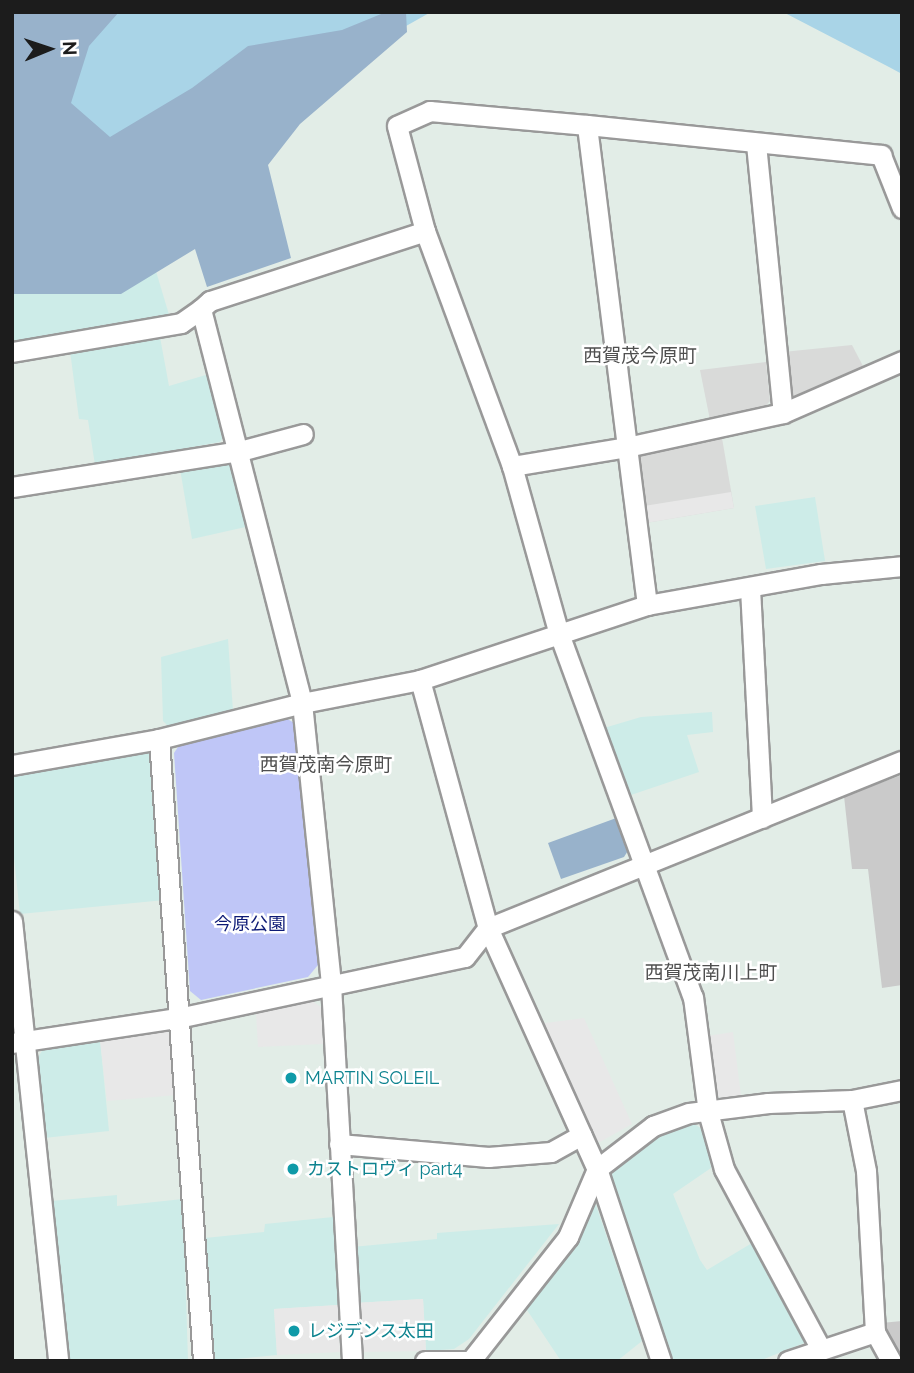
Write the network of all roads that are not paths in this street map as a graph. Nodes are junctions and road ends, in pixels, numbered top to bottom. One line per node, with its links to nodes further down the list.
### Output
1 (587, 125): 2 (street); 4 (street); 10 (street)
2 (756, 144): 3 (street); 8 (street)
3 (902, 208)
4 (425, 231): 5 (street); 12 (street)
5 (201, 309): 6 (street); 11 (street)
6 (12, 352)
7 (902, 361): 8 (street)
8 (783, 414): 10 (street)
9 (303, 434): 11 (street)
10 (627, 447): 12 (street); 16 (street)
11 (240, 451): 13 (street); 19 (street)
12 (512, 466): 17 (street)
13 (12, 487)
14 (902, 566): 15 (street)
15 (750, 588): 16 (street); 23 (street)
16 (647, 605): 17 (street)
17 (558, 631): 18 (street); 24 (street)
18 (420, 680): 19 (street); 26 (street)
19 (302, 703): 20 (street); 27 (street)
20 (159, 738): 22 (street); 28 (street)
21 (902, 761): 23 (street)
22 (12, 765)
23 (762, 818): 24 (street)
24 (646, 864): 26 (street); 32 (street)
25 (12, 921): 29 (street)
26 (488, 928): 27 (street); 33 (street)
27 (331, 985): 28 (street); 34 (street)
28 (178, 1018): 29 (street); 40 (street)
29 (19, 1042): 39 (street)
30 (902, 1090): 31 (street)
31 (852, 1100): 32 (street); 36 (street)
32 (708, 1112): 35 (street); 37 (street)
33 (582, 1135): 34 (street); 35 (street)
34 (339, 1144): 41 (street)
35 (597, 1169): 38 (street); 43 (street)
36 (875, 1332): 37 (street); 45 (street)
37 (821, 1349): 44 (street)
38 (472, 1360): 42 (street)
39 (58, 1361)
40 (203, 1361)
41 (352, 1361)
42 (425, 1361)
43 (661, 1361)
44 (788, 1361)
45 (891, 1361)

